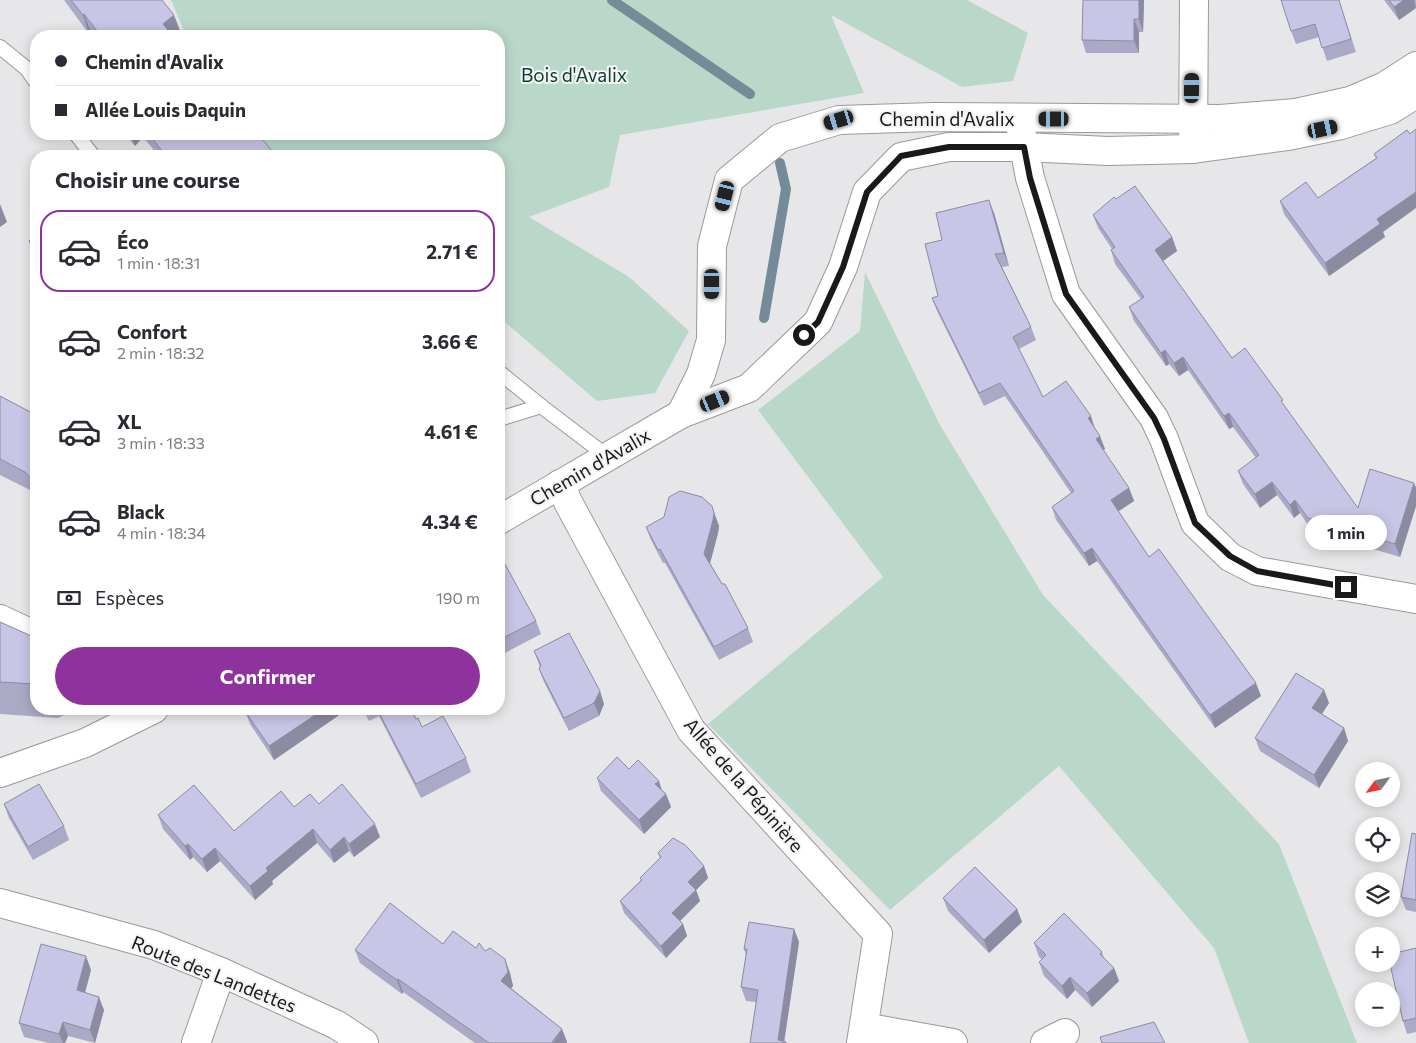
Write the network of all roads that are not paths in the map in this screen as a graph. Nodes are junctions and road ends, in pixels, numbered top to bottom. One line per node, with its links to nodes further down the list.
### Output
1 (1194, 0): 7 (street)
2 (0, 47): 4 (lane)
3 (1416, 66): 7 (street, Chemin d'Avalix)
4 (30, 73)
5 (1416, 94): 10 (street, Chemin d'Avalix)
6 (1018, 119): 7 (street, Chemin d'Avalix); 9 (street); 14 (street, Chemin d'Avalix)
7 (1192, 119): 10 (street)
8 (81, 140): 11 (lane)
9 (1024, 147): 10 (street, Chemin d'Avalix); 14 (street, Chemin d'Avalix); 19 (street)
10 (1193, 149)
11 (88, 150)
12 (505, 377): 13 (lane)
13 (541, 406): 15 (lane); 16 (lane)
14 (681, 414): 16 (street, Chemin d'Avalix)
15 (505, 417)
16 (608, 457): 17 (street, Chemin d'Avalix)
17 (560, 484): 18 (street, Chemin d'Avalix); 26 (street, Allée de la Pépinière)
18 (505, 516)
19 (1416, 599)
20 (0, 619): 21 (street)
21 (30, 633)
22 (142, 715): 23 (street)
23 (0, 773)
24 (0, 903): 25 (street, Route des Landettes)
25 (221, 972): 27 (street); 28 (street, Route des Landettes)
26 (862, 1035): 29 (street, Allée de la Pépinière)
27 (196, 1043)
28 (364, 1043)
29 (953, 1043)

